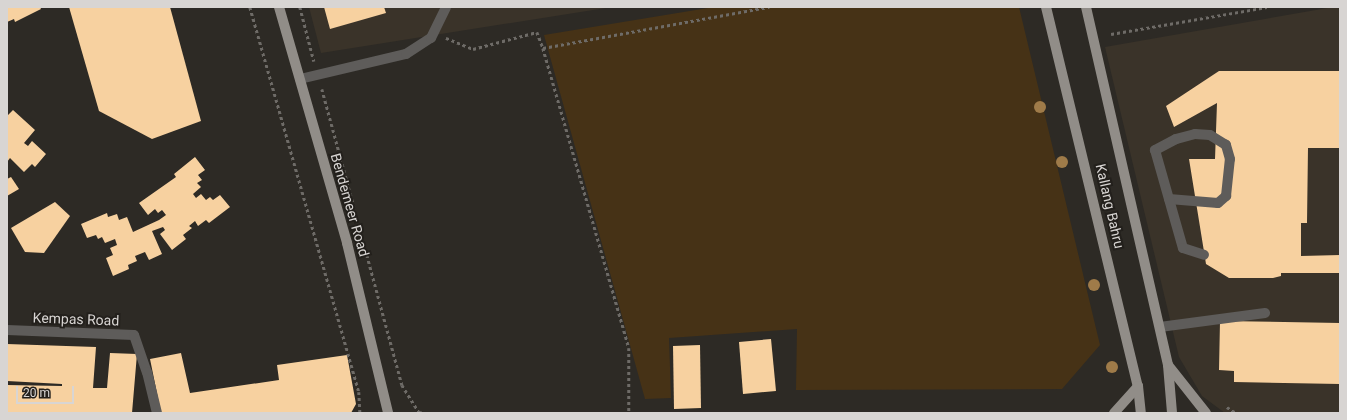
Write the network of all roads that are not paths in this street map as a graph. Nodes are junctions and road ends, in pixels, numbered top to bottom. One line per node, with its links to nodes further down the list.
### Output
1 (279, 7): 5 (main road, Bendemeer Road)
2 (446, 7): 5 (street)
3 (1047, 7): 12 (main road, Kallang Bahru)
4 (1086, 7): 9 (main road, Kallang Bahru)
5 (300, 79): 14 (main road, Bendemeer Road)
6 (1169, 199): 6 (street); 7 (street)
7 (1204, 255)
8 (1265, 313): 9 (street)
9 (1160, 327): 11 (main road, Kallang Bahru)
10 (7, 330): 13 (street, Kempas Road)
11 (1168, 365): 17 (main road, Kallang Bahru); 18 (main road)
12 (1138, 386): 15 (main road); 16 (main road, Kallang Bahru)
13 (158, 413)
14 (388, 413)
15 (1114, 413)
16 (1141, 413)
17 (1172, 413)
18 (1206, 413)

